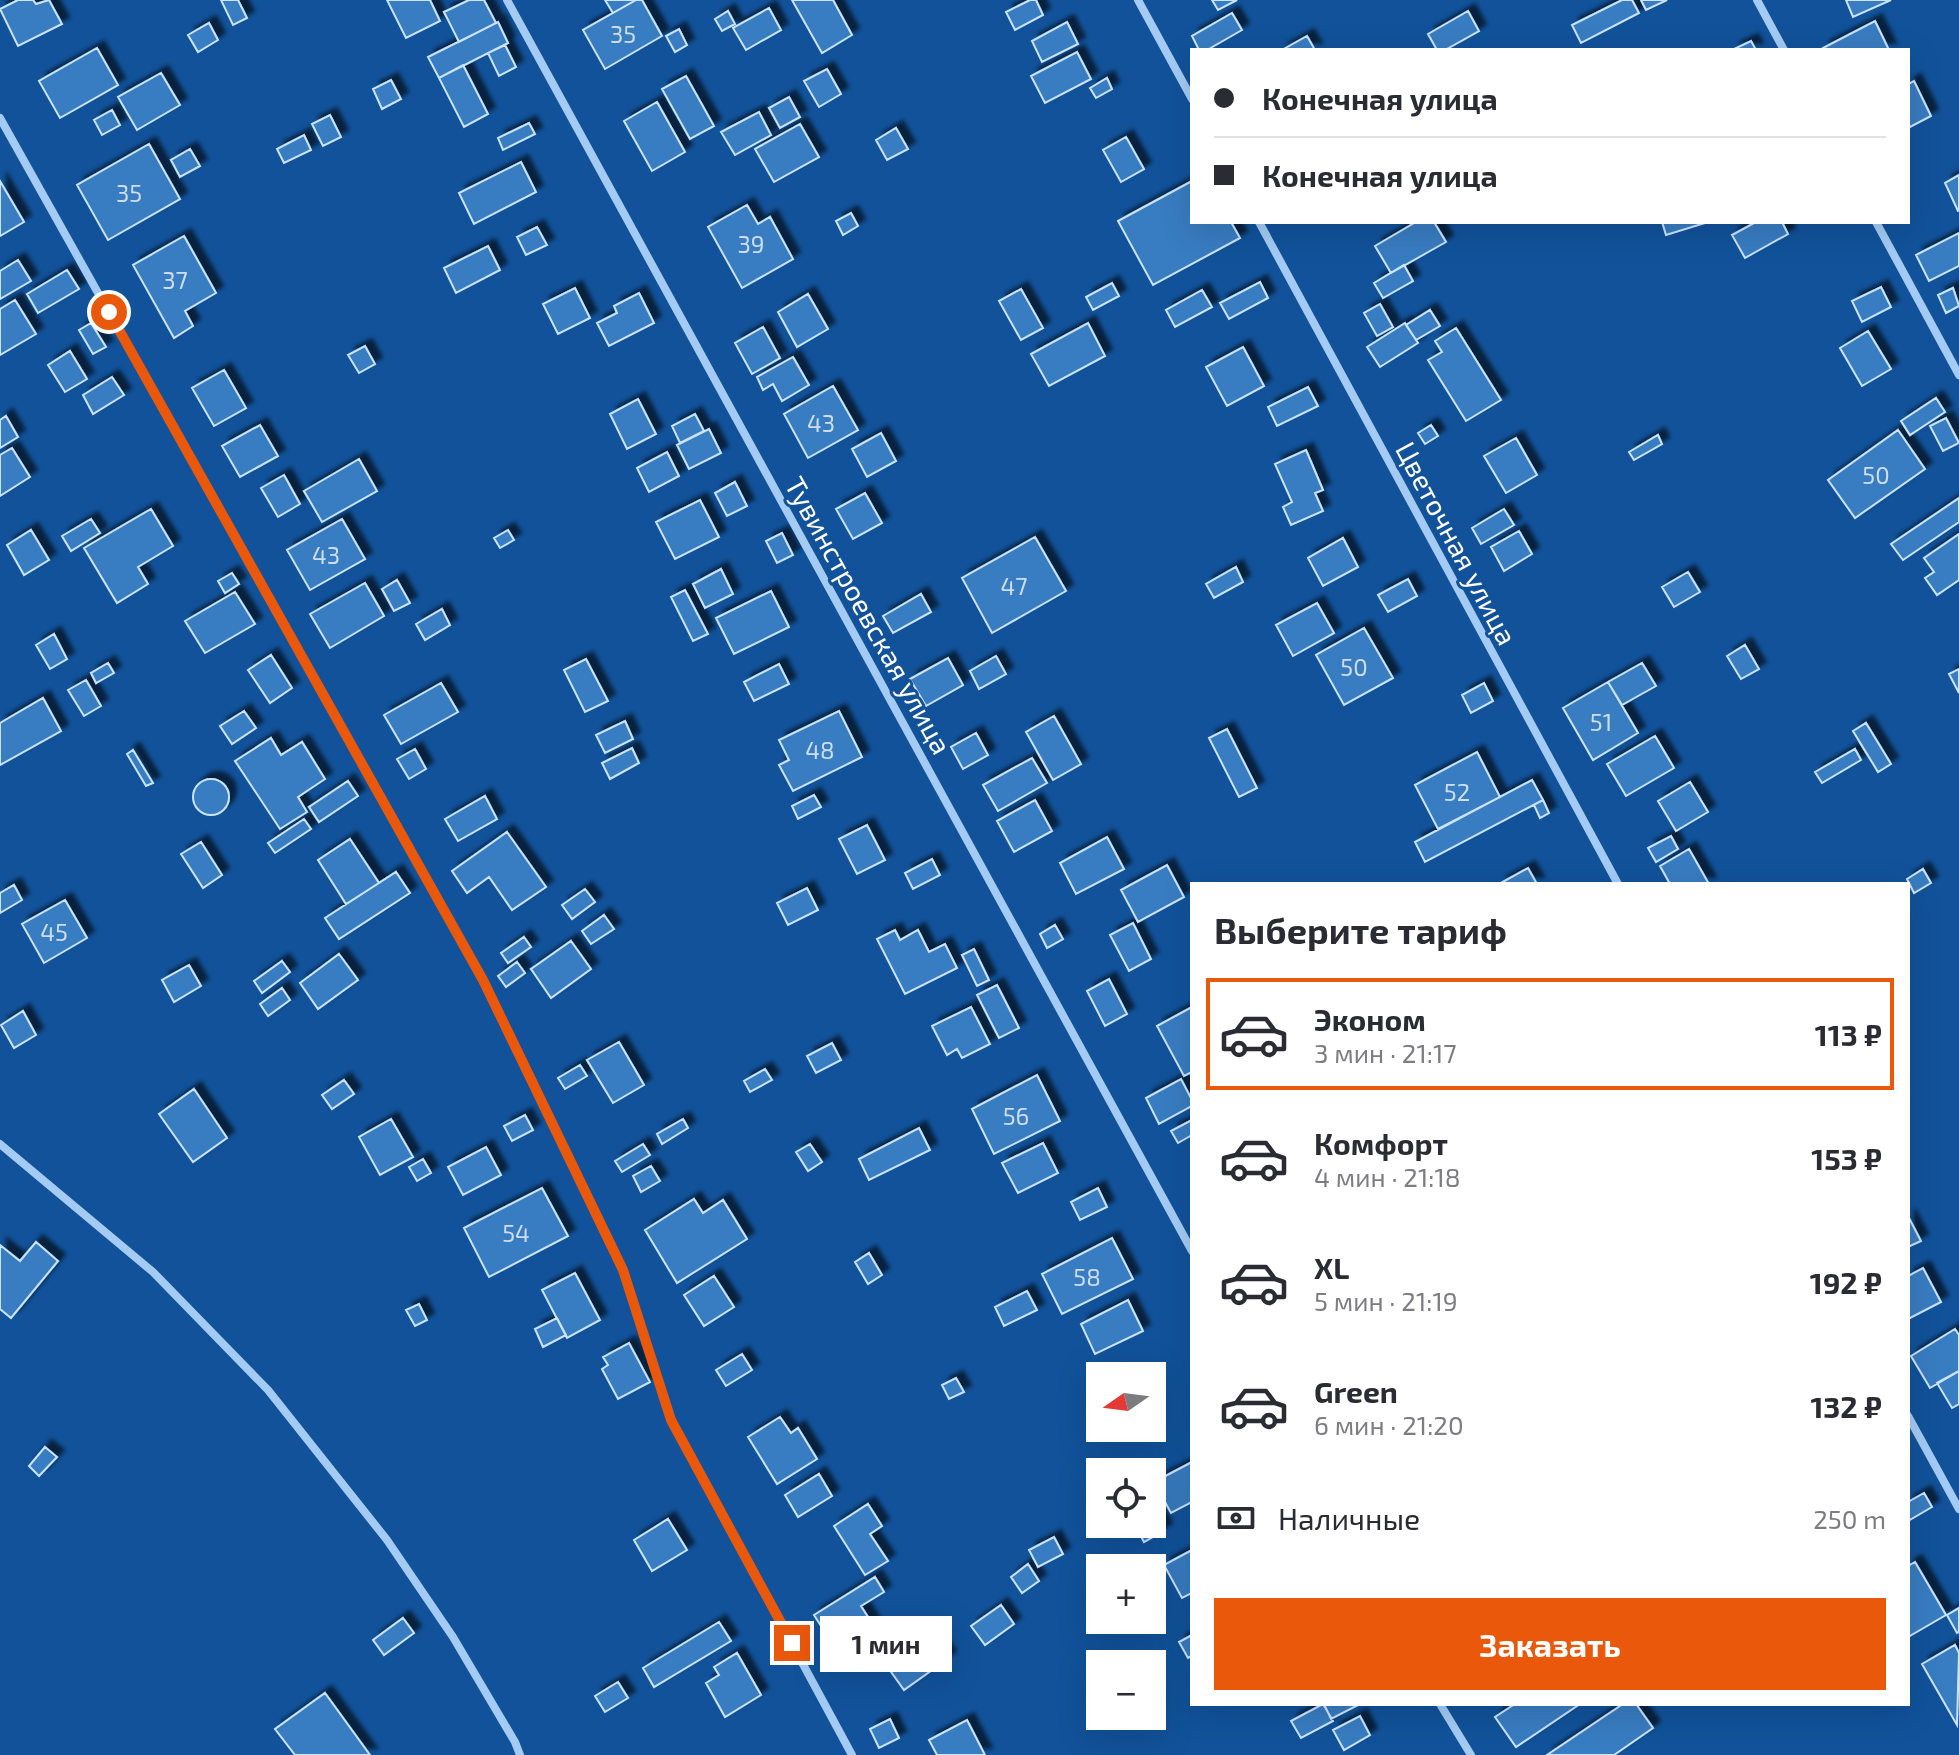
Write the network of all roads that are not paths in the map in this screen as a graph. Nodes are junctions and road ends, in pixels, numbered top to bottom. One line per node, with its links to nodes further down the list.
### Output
1 (507, 0): 12 (street, Тувинстроевская улица)
2 (1138, 0): 5 (street)
3 (1757, 0): 4 (street)
4 (1783, 48)
5 (1190, 95)
6 (0, 118): 17 (street)
7 (1260, 224): 10 (street, Цветочная улица)
8 (1877, 224): 9 (street)
9 (1959, 375)
10 (1617, 882)
11 (0, 1144): 16 (street)
12 (1190, 1247)
13 (1910, 1420): 14 (street)
14 (1959, 1509)
15 (1441, 1706): 18 (street)
16 (520, 1755)
17 (852, 1755)
18 (1471, 1755)

